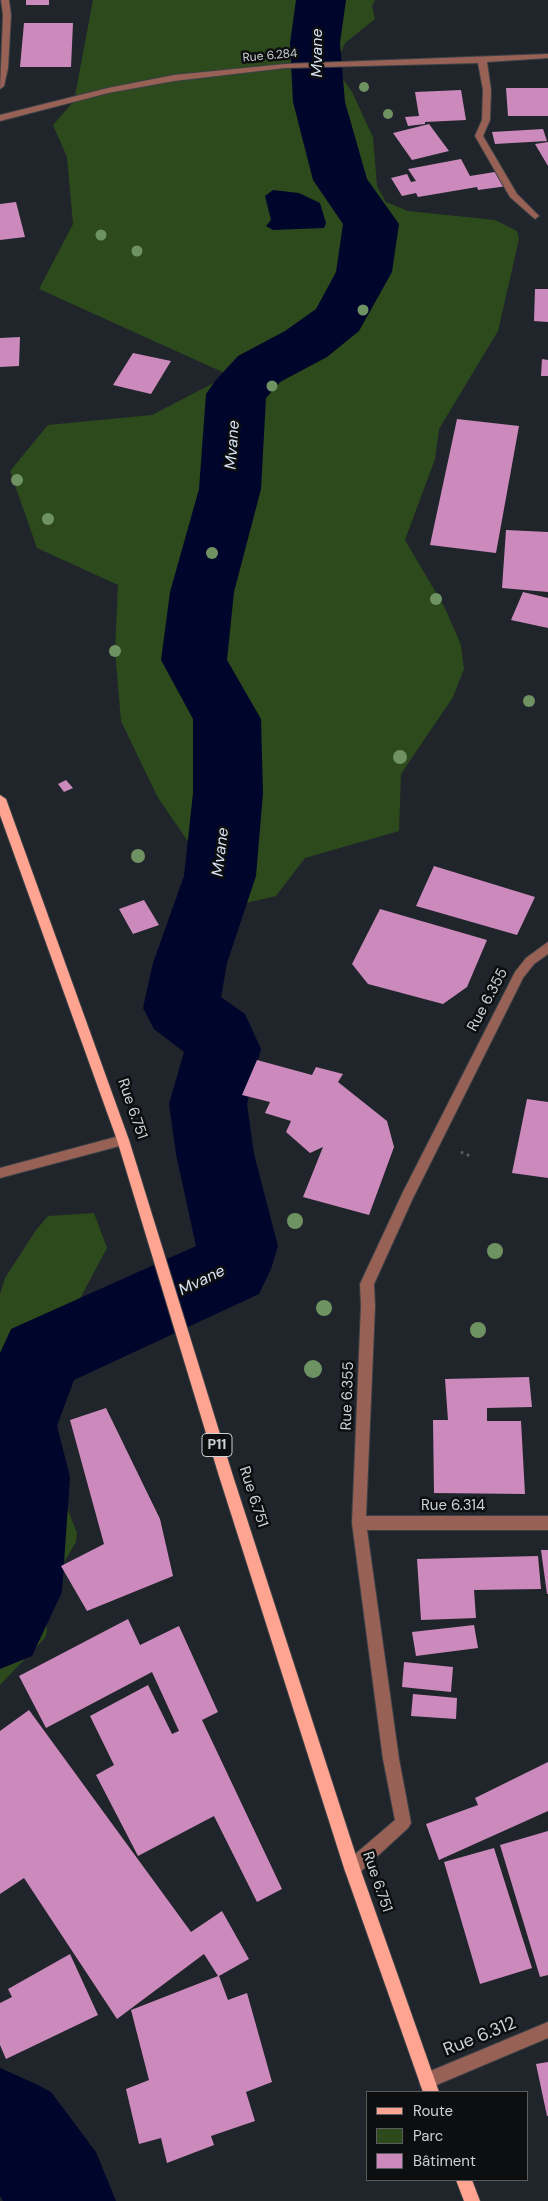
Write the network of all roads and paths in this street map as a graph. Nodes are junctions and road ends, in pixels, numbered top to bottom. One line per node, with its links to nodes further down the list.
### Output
1 (5, 0): 4 (street)
2 (548, 56): 3 (street, Rue 6.284)
3 (482, 60): 5 (street, Rue 6.284); 6 (street)
4 (0, 86)
5 (0, 118)
6 (536, 216)
7 (0, 799): 9 (main road, Rue 6.751 / P11)
8 (548, 947): 11 (street, Rue 6.355)
9 (123, 1140): 10 (street); 13 (main road, Rue 6.751 / P11)
10 (0, 1173)
11 (359, 1523): 12 (street, Rue 6.314); 13 (street, Rue 6.355)
12 (548, 1523)
13 (352, 1868): 15 (main road, Rue 6.751 / P11)
14 (548, 2030): 15 (street, Rue 6.312)
15 (429, 2086)
16 (464, 2181): 17 (main road)
17 (472, 2201)

